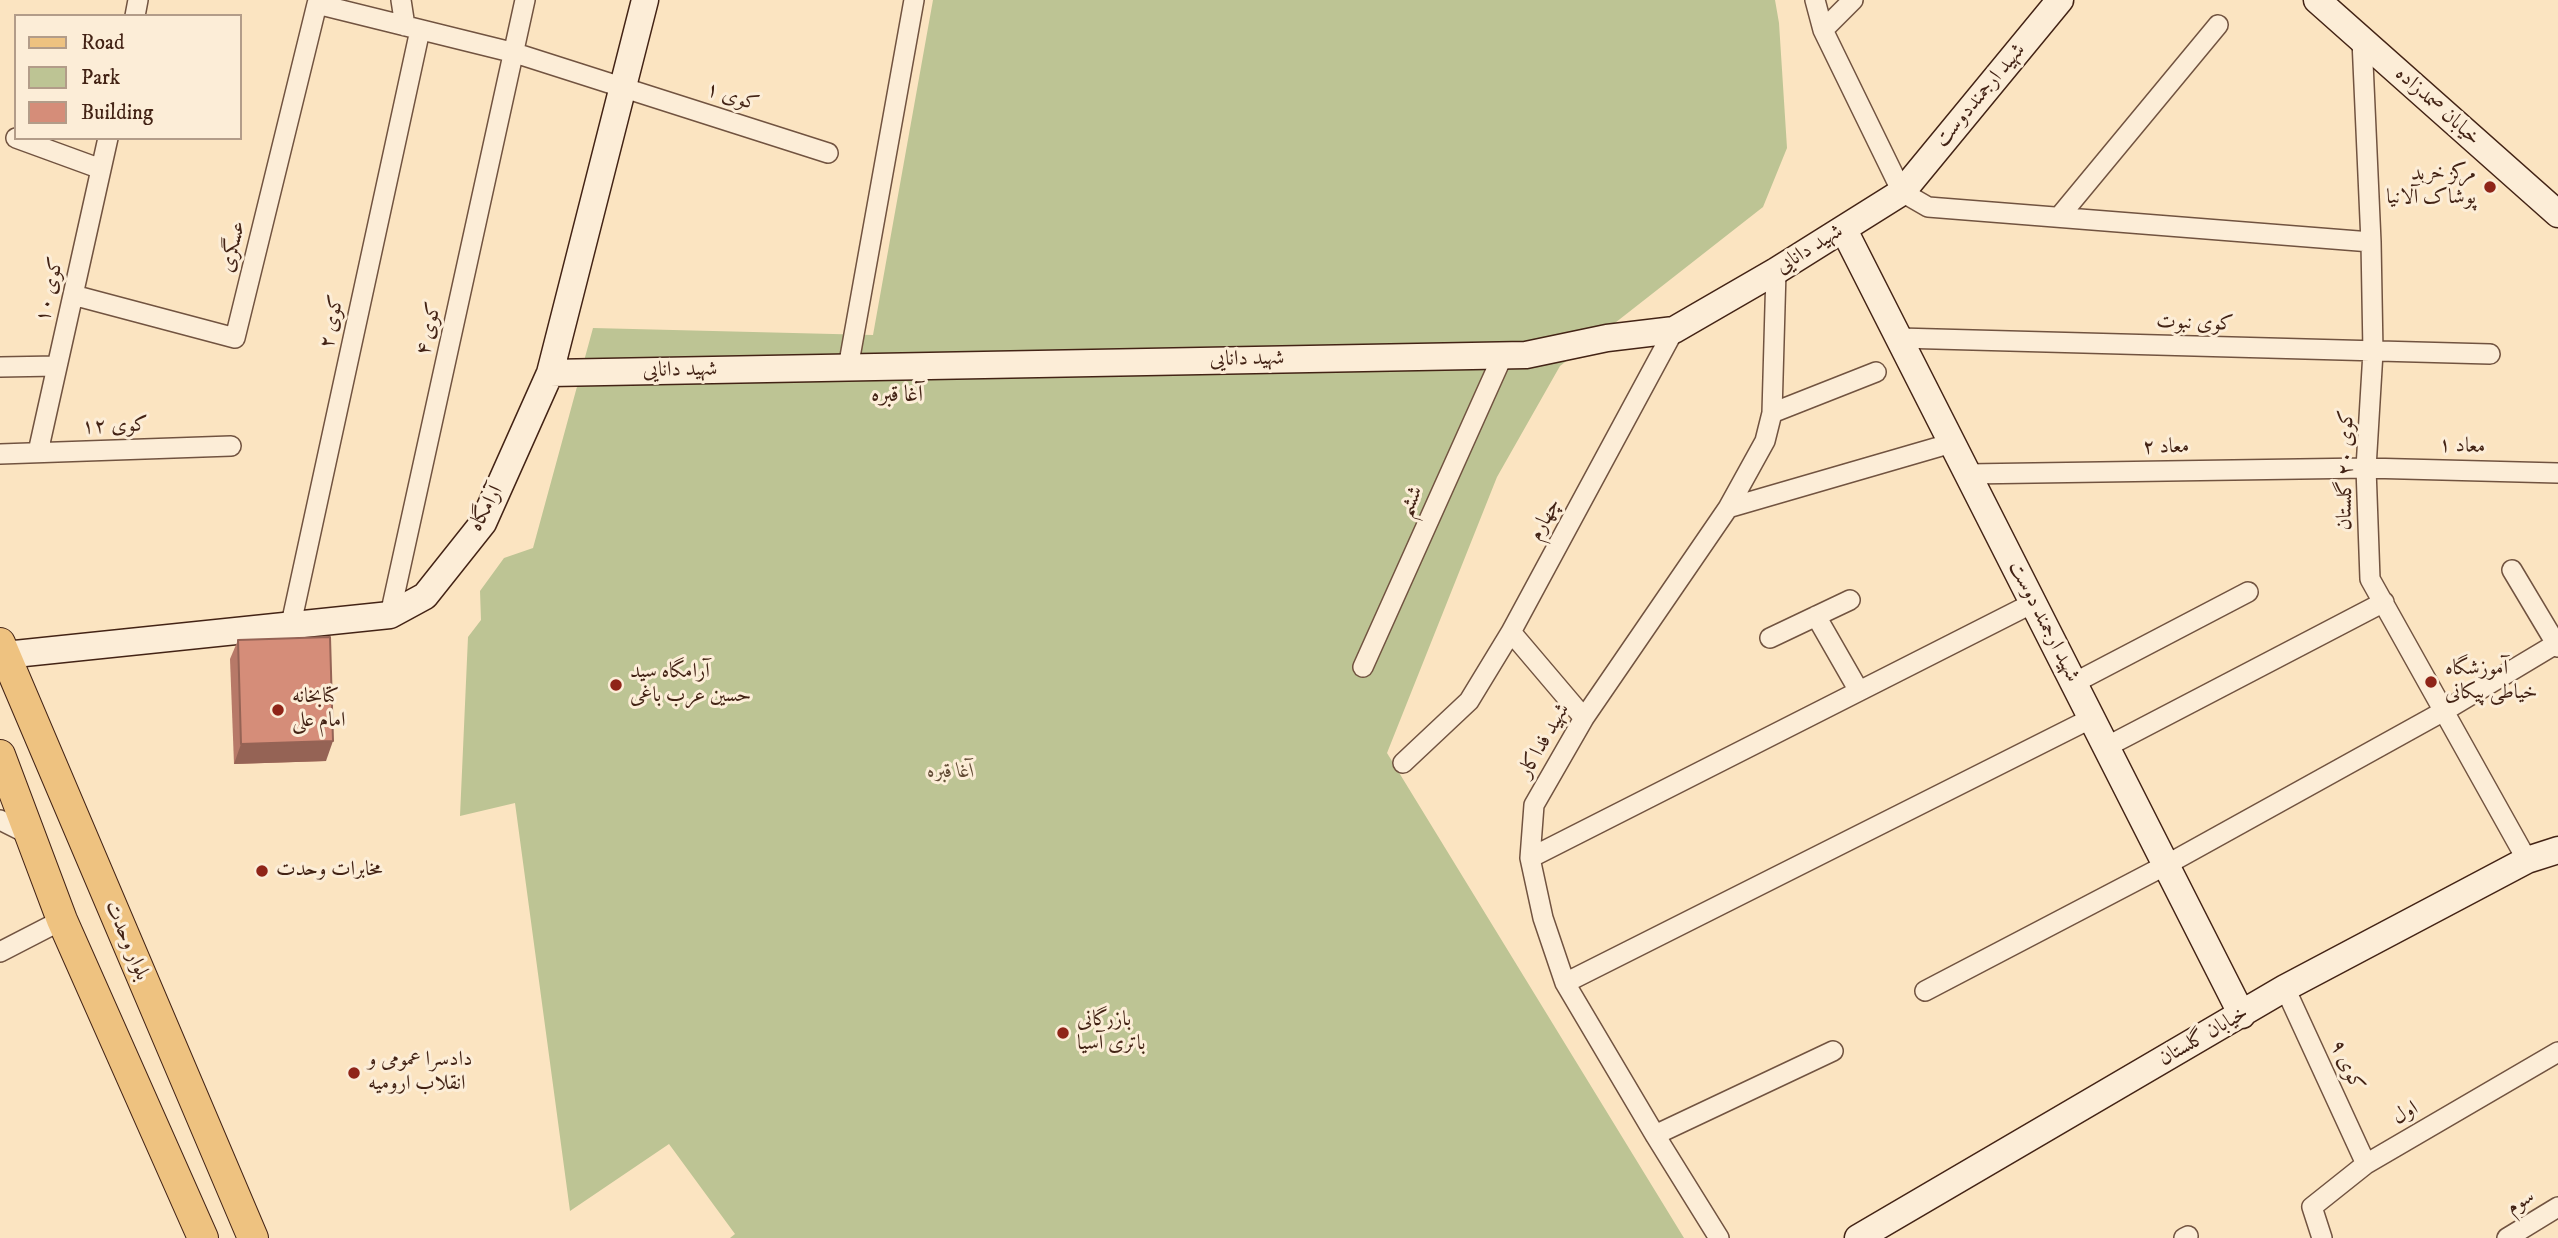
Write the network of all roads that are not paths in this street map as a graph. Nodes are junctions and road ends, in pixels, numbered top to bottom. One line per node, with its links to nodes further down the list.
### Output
1 (401, 0): 11 (street)
2 (525, 0): 14 (street, کوی ۴)
3 (645, 0): 15 (street, آرامگاه)
4 (914, 0): 34 (street)
5 (1815, 0): 12 (street)
6 (1853, 0): 12 (street)
7 (2317, 0): 13 (street, خیابان صمدزاده)
8 (2056, 2): 20 (street, شهید ارجمنددوست)
9 (317, 4): 11 (street, کوی ۱); 26 (street, عسگری)
10 (2218, 25): 22 (street)
11 (412, 28): 14 (street, کوی ۱); 53 (street, کوی ۲)
12 (1823, 30): 20 (street)
13 (2361, 40): 21 (street, خیابان صمدزاده); 24 (street, کوی ۲۰ گلستان)
14 (515, 53): 15 (street, کوی ۱); 51 (street, کوی ۴)
15 (622, 87): 18 (street, کوی ۱); 36 (street, آرامگاه)
16 (21, 140): 19 (street)
17 (108, 140): 19 (street, کوی ۱۰)
18 (828, 153)
19 (101, 169): 26 (street, کوی ۱۰)
20 (1902, 192): 22 (street); 23 (street, شهید دانایی)
21 (2558, 214)
22 (2059, 217): 24 (street)
23 (1844, 230): 25 (street, شهید دانایی); 28 (street, شهید ارجمند دوست)
24 (2371, 242): 29 (street, کوی ۲۰ گلستان)
25 (1776, 271): 27 (street, شهید دانایی); 37 (street, شهید فداکار)
26 (73, 295): 32 (street, کوی ۱۰)
27 (1674, 330): 31 (street, شهید دانایی); 54 (street, چهارم)
28 (1899, 338): 29 (street, کوی نبوت); 38 (street, شهید ارجمند دوست)
29 (2373, 352): 30 (street, کوی نبوت); 42 (street, کوی ۲۰ گلستان)
30 (2490, 354)
31 (1503, 355): 34 (street, شهید دانایی); 58 (street, ششم)
32 (57, 366): 33 (street); 40 (street, کوی ۱۰)
33 (0, 367)
34 (848, 368): 36 (street, شهید دانایی)
35 (1876, 372): 37 (street)
36 (550, 373): 51 (street, آرامگاه)
37 (1772, 413): 45 (street, شهید فداکار)
38 (1952, 443): 44 (street, شهید ارجمند دوست); 45 (street)
39 (231, 446): 40 (street, کوی ۱۲)
40 (38, 452): 41 (street, کوی ۱۲)
41 (0, 454)
42 (2365, 468): 43 (street, معاد ۱); 44 (street, معاد ۲); 50 (street, کوی ۲۰ گلستان)
43 (2558, 473)
44 (1968, 474): 49 (street, شهید ارجمند دوست)
45 (1728, 508): 62 (street, شهید فداکار)
46 (2512, 570): 56 (street)
47 (2248, 592): 59 (street)
48 (1850, 600): 52 (street)
49 (2033, 603): 59 (street, شهید ارجمند دوست); 60 (street)
50 (2384, 603): 61 (street, کوی ۲۰ گلستان); 64 (street)
51 (390, 615): 53 (street, آرامگاه)
52 (1816, 616): 55 (street); 60 (street)
53 (291, 624): 57 (street, آرامگاه)
54 (1511, 632): 62 (street); 66 (street, چهارم)
55 (1770, 638)
56 (2557, 645): 61 (street)
57 (2, 649): 85 (main road, بلوار وحدت)
58 (1363, 667)
59 (2074, 683): 63 (street, شهید ارجمند دوست)
60 (1859, 691): 70 (street)
61 (2444, 711): 71 (street, کوی ۲۰ گلستان); 72 (street)
62 (1584, 718): 70 (street, شهید فداکار)
63 (2092, 718): 64 (street, شهید ارجمند دوست); 75 (street)
64 (2106, 747): 72 (street, شهید ارجمند دوست)
65 (0, 755): 68 (main road)
66 (1402, 763)
67 (0, 820): 68 (street)
68 (28, 834): 73 (main road)
69 (2558, 850): 71 (street, خیابان گلستان)
70 (1530, 858): 75 (street, شهید فداکار)
71 (2527, 860): 76 (street, خیابان گلستان)
72 (2166, 864): 77 (street); 78 (street, شهید ارجمند دوست)
73 (62, 920): 74 (street); 84 (main road)
74 (0, 952)
75 (1566, 983): 81 (street, شهید فداکار)
76 (2285, 988): 78 (street, خیابان گلستان); 82 (street, کوی ۹)
77 (1925, 991)
78 (2242, 1015): 87 (street, خیابان گلستان)
79 (1833, 1051): 81 (street)
80 (2558, 1052): 82 (street, اول)
81 (1655, 1135): 86 (street, شهید فداکار)
82 (2366, 1164): 88 (street, اول)
83 (2558, 1207): 89 (street, سوم)
84 (203, 1238)
85 (253, 1238)
86 (1719, 1238)
87 (1858, 1238)
88 (2322, 1238)
89 (2507, 1238)

